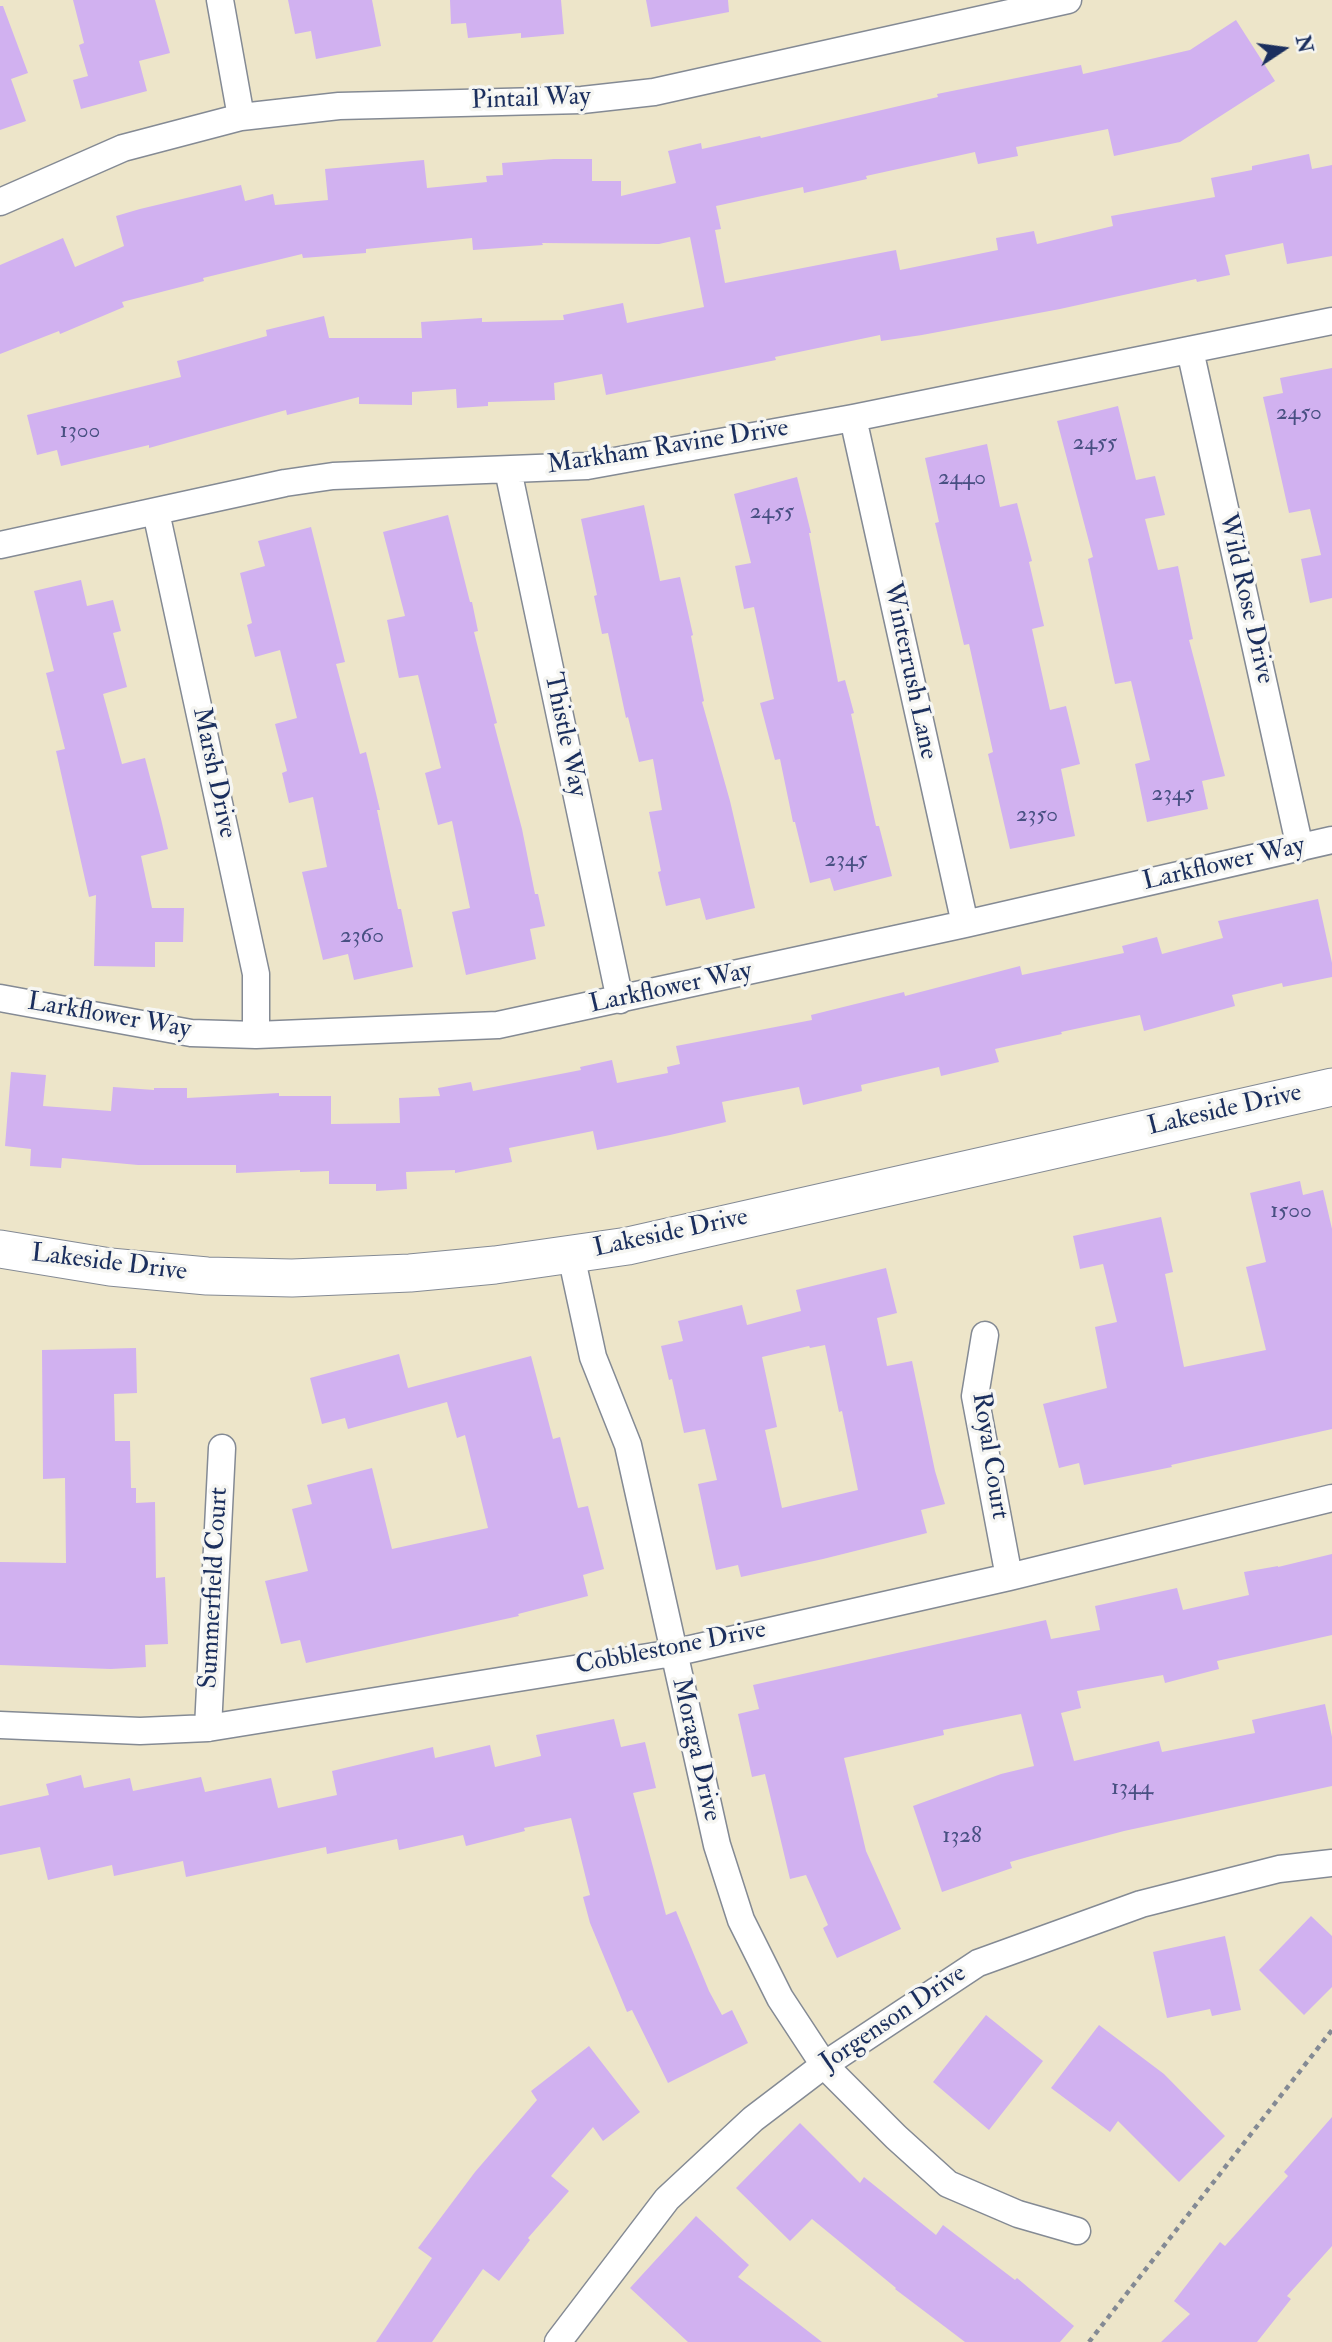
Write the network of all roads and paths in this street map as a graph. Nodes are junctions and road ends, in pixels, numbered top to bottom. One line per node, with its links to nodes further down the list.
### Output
1 (220, 0): 3 (street)
2 (1068, 0): 3 (street, Pintail Way)
3 (241, 117): 4 (street, Pintail Way)
4 (0, 202)
5 (1332, 321): 6 (street, Markham Ravine Drive)
6 (1190, 350): 7 (street, Markham Ravine Drive); 12 (street, Wild Rose Drive)
7 (853, 418): 8 (street, Markham Ravine Drive); 13 (street, Winterrush Lane)
8 (508, 470): 9 (street, Markham Ravine Drive); 15 (street, Thistle Way)
9 (156, 512): 10 (street, Markham Ravine Drive); 16 (street, Marsh Drive)
10 (0, 545)
11 (1332, 840): 12 (street, Larkflower Way)
12 (1300, 848): 13 (street, Larkflower Way)
13 (965, 924): 15 (street, Larkflower Way)
14 (0, 998): 16 (street, Larkflower Way)
15 (620, 1000): 16 (street, Larkflower Way)
16 (256, 1035)
17 (1332, 1087): 19 (street, Lakeside Drive)
18 (0, 1249): 19 (street, Lakeside Drive)
19 (570, 1255): 24 (street, Moraga Drive)
20 (985, 1335): 23 (street, Royal Court)
21 (222, 1448): 26 (street, Summerfield Court)
22 (1332, 1498): 23 (street, Cobblestone Drive)
23 (1009, 1577): 24 (street, Cobblestone Drive)
24 (673, 1653): 26 (street, Cobblestone Drive); 29 (street, Moraga Drive)
25 (0, 1725): 26 (street, Cobblestone Drive)
26 (208, 1728)
27 (1332, 1863): 29 (street, Jorgenson Drive)
28 (1332, 2030): 32 (path)
29 (824, 2065): 30 (street, Moraga Drive); 31 (street, Jorgenson Drive)
30 (1077, 2231)
31 (561, 2341)
32 (1089, 2342)

